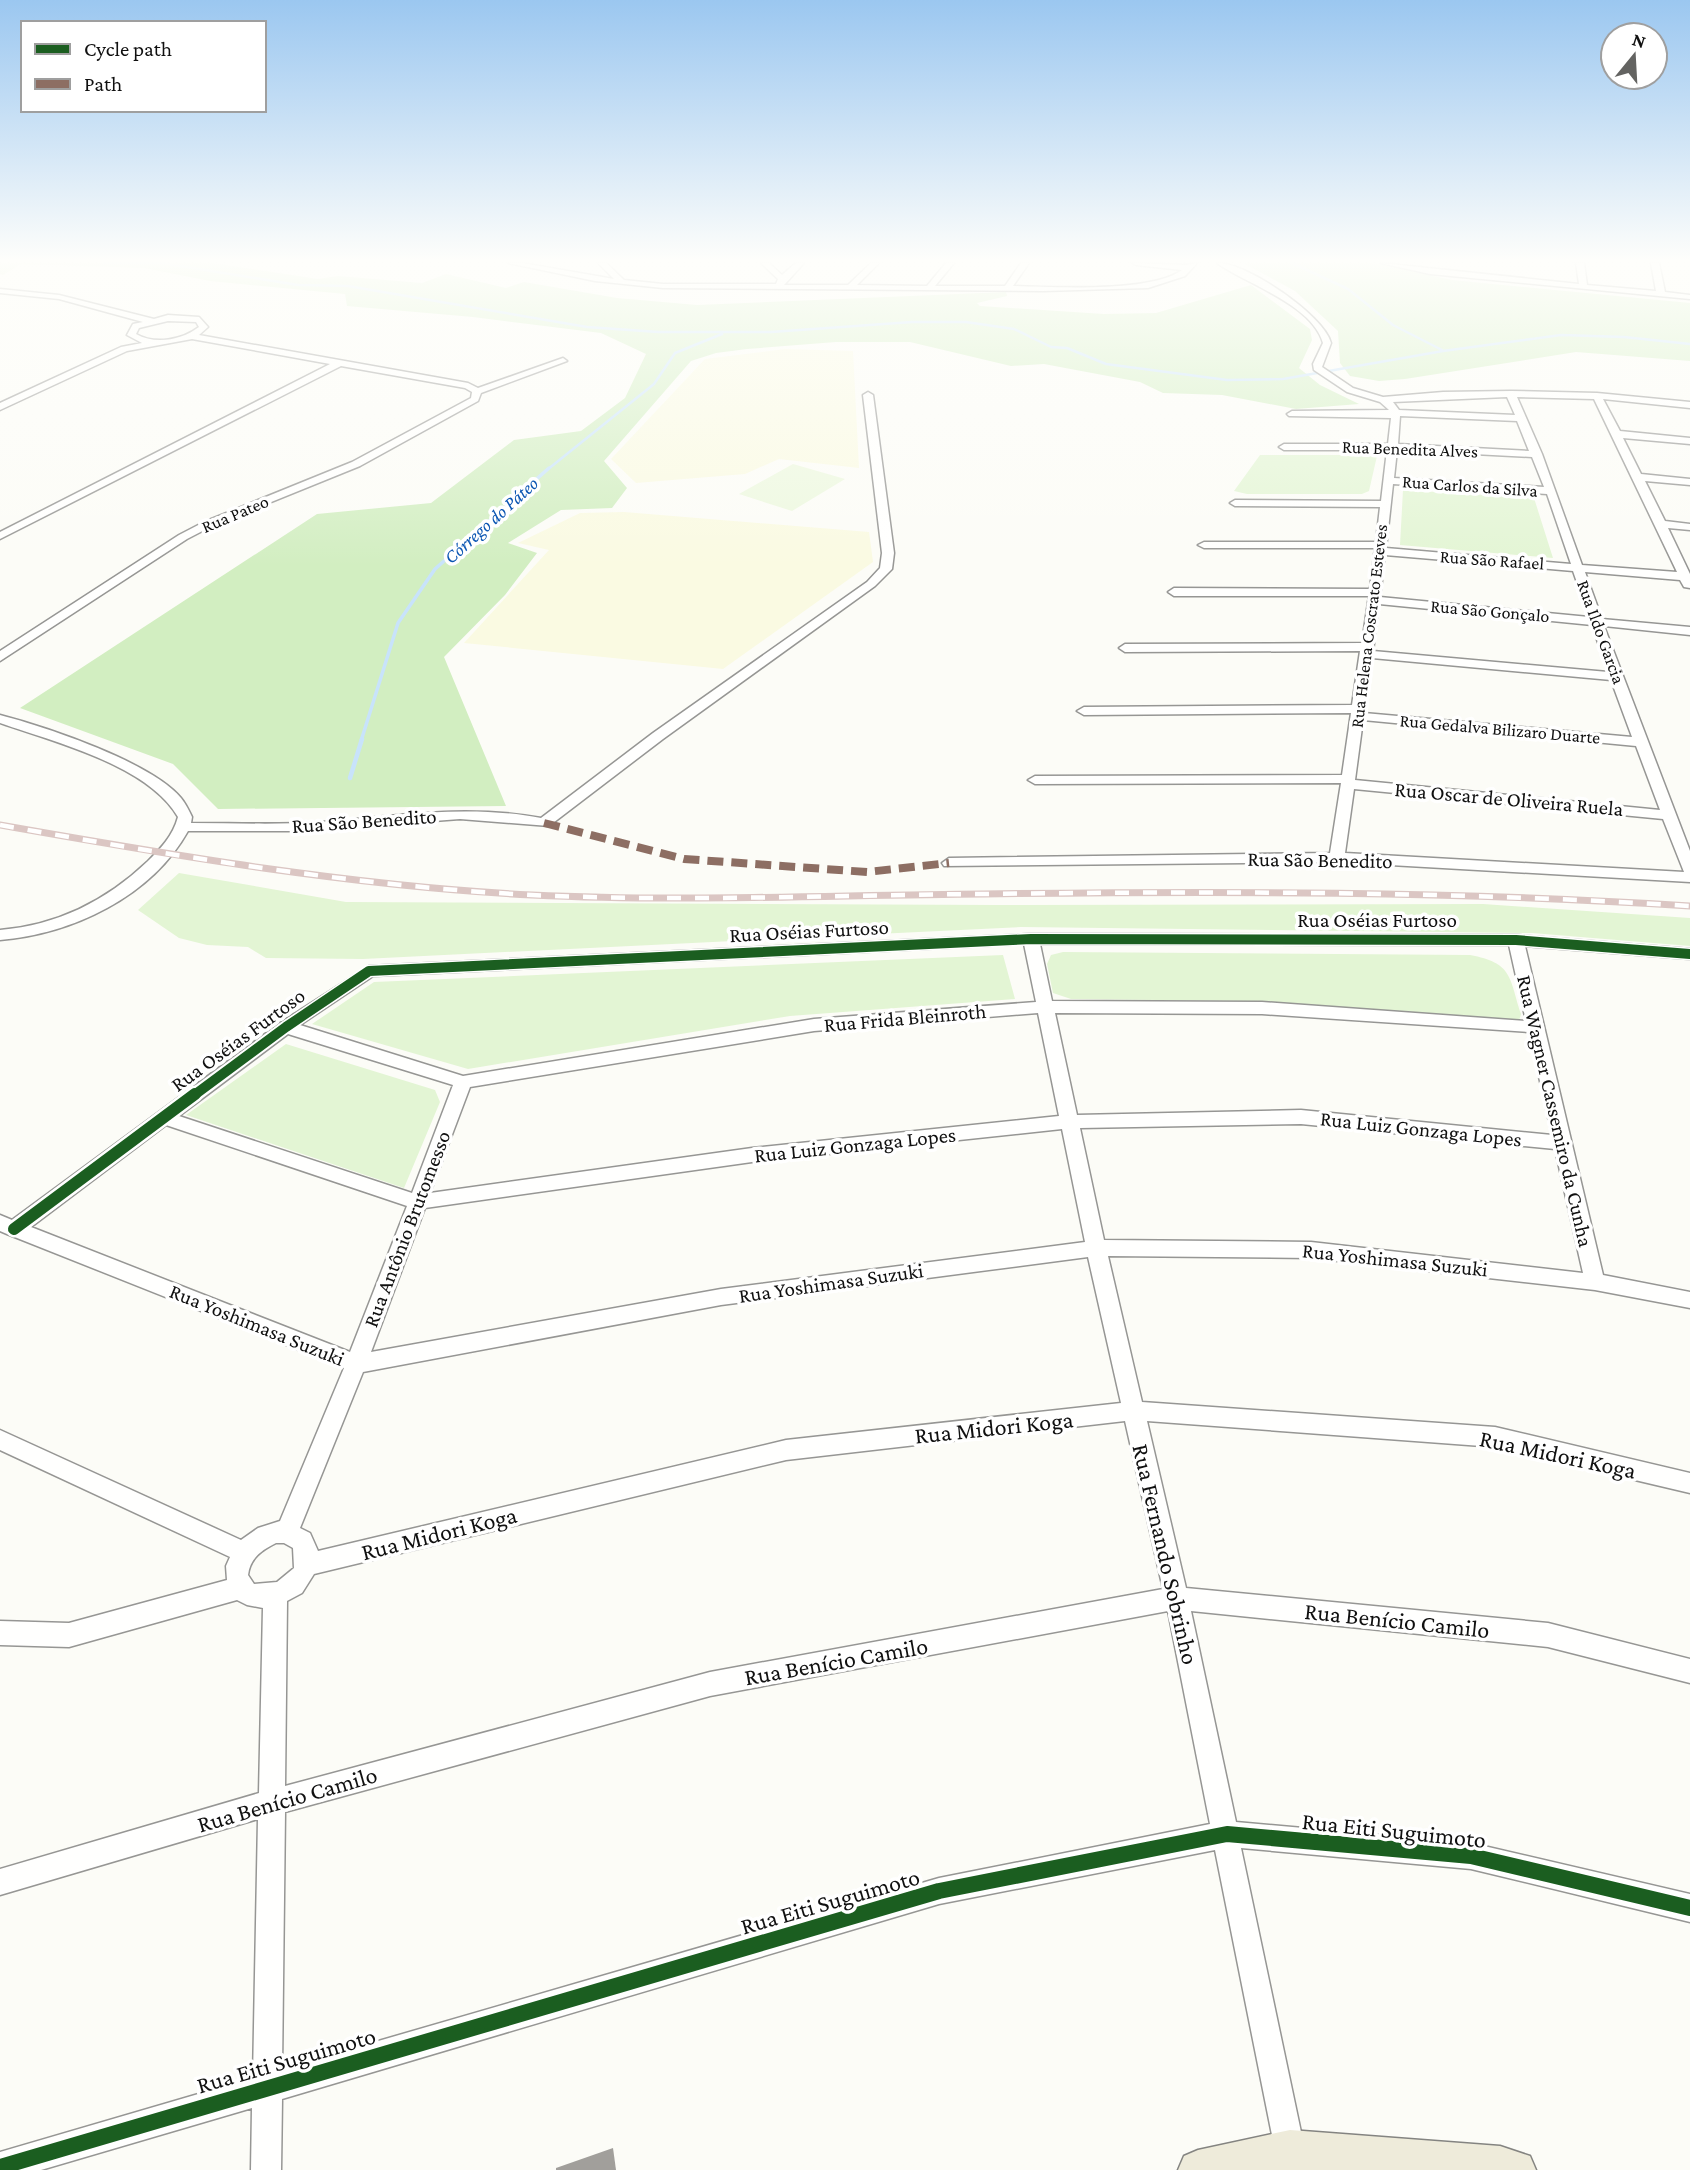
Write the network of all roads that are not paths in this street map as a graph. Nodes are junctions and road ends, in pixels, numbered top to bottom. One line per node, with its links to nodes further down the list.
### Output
1 (91, 364): 12 (street)
2 (337, 364): 29 (street)
3 (346, 364): 6 (street)
4 (547, 364): 6 (street)
5 (1317, 364): 10 (street)
6 (477, 391): 41 (street, Rua Pateo)
7 (1511, 394): 9 (street); 10 (street); 15 (street, Rua Ildo Garcia)
8 (868, 395): 50 (street, Rua São Benedito)
9 (1597, 396): 11 (street); 16 (street)
10 (1383, 400): 13 (street)
11 (1690, 405)
12 (0, 407)
13 (1395, 413): 14 (street); 15 (street); 19 (street, Rua Helena Coscrato Esteves)
14 (1292, 414)
15 (1522, 418): 20 (street, Rua Ildo Garcia)
16 (1616, 434): 17 (street); 21 (street)
17 (1690, 441)
18 (1284, 447): 19 (street, Rua Benedita Alves)
19 (1392, 447): 20 (street, Rua Benedita Alves); 22 (street, Rua Helena Coscrato Esteves)
20 (1537, 454): 24 (street, Rua Ildo Garcia)
21 (1637, 477): 23 (street); 27 (street)
22 (1389, 481): 24 (street, Rua Carlos da Silva); 26 (street, Rua Helena Coscrato Esteves)
23 (1690, 482)
24 (1551, 491): 32 (street, Rua Ildo Garcia)
25 (1235, 503): 26 (street)
26 (1386, 504): 31 (street, Rua Helena Coscrato Esteves)
27 (1661, 524): 28 (street); 33 (street)
28 (1690, 527)
29 (0, 536)
30 (1204, 545): 31 (street, Rua São Rafael)
31 (1378, 548): 32 (street, Rua São Rafael); 36 (street, Rua Helena Coscrato Esteves)
32 (1578, 566): 33 (street, Rua São Rafael); 37 (street, Rua Ildo Garcia)
33 (1687, 576): 34 (street)
34 (1690, 589)
35 (1174, 592): 36 (street, Rua São Gonçalo)
36 (1374, 596): 37 (street, Rua São Gonçalo); 40 (street, Rua Helena Coscrato Esteves)
37 (1596, 620): 38 (street, Rua São Gonçalo); 42 (street, Rua Ildo Garcia)
38 (1690, 631)
39 (1125, 648): 40 (street)
40 (1366, 651): 42 (street); 44 (street, Rua Helena Coscrato Esteves)
41 (0, 657)
42 (1616, 677): 46 (street, Rua Ildo Garcia)
43 (1084, 711): 44 (street, Rua Gedalva Bilizaro Duarte)
44 (1359, 713): 46 (street, Rua Gedalva Bilizaro Duarte); 48 (street, Rua Helena Coscrato Esteves)
45 (0, 719): 50 (street)
46 (1641, 742): 49 (street, Rua Ildo Garcia)
47 (1035, 780): 48 (street, Rua Oscar de Oliveira Ruela)
48 (1348, 782): 49 (street, Rua Oscar de Oliveira Ruela); 51 (street, Rua Helena Coscrato Esteves)
49 (1670, 815): 53 (street, Rua Ildo Garcia)
50 (184, 827): 55 (street)
51 (1337, 858): 52 (street, Rua São Benedito); 54 (street, Rua São Benedito)
52 (949, 863)
53 (1690, 870)
54 (1690, 877)
55 (0, 935)
56 (1031, 939): 57 (street, Rua Oséias Furtoso); 59 (street, Rua Fernando Sobrinho); 60 (street, Rua Oséias Furtoso)
57 (1516, 940): 58 (street, Rua Oséias Furtoso); 61 (street, Rua Wagner Cassemiro da Cunha)
58 (1690, 954)
59 (1045, 1007): 61 (street, Rua Frida Bleinroth); 62 (street, Rua Frida Bleinroth); 64 (street, Rua Fernando Sobrinho)
60 (286, 1027): 62 (street, Rua Frida Bleinroth); 63 (street, Rua Oséias Furtoso)
61 (1535, 1027): 65 (street, Rua Wagner Cassemiro da Cunha)
62 (463, 1082): 66 (street, Rua Antônio Brutomesso)
63 (164, 1118): 66 (street, Rua Luiz Gonzaga Lopes); 67 (street, Rua Oséias Furtoso)
64 (1069, 1122): 65 (street, Rua Luiz Gonzaga Lopes); 66 (street, Rua Luiz Gonzaga Lopes); 68 (street, Rua Fernando Sobrinho)
65 (1562, 1143): 69 (street, Rua Wagner Cassemiro da Cunha)
66 (417, 1202): 71 (street, Rua Antônio Brutomesso)
67 (7, 1226): 71 (street, Rua Yoshimasa Suzuki)
68 (1096, 1248): 69 (street, Rua Yoshimasa Suzuki); 71 (street, Rua Yoshimasa Suzuki); 72 (street, Rua Fernando Sobrinho)
69 (1595, 1282): 70 (street, Rua Yoshimasa Suzuki)
70 (1690, 1300)
71 (356, 1364): 75 (street, Rua Antônio Brutomesso)
72 (1135, 1411): 74 (street, Rua Midori Koga); 77 (street, Rua Midori Koga); 80 (street, Rua Fernando Sobrinho)
73 (0, 1440): 76 (street)
74 (1690, 1483)
75 (287, 1532): 76 (street); 77 (street)
76 (243, 1552): 78 (street)
77 (307, 1565): 79 (street)
78 (240, 1588): 79 (street); 81 (street)
79 (275, 1596): 83 (street)
80 (1177, 1598): 82 (street, Rua Benício Camilo); 83 (street, Rua Benício Camilo); 84 (street, Rua Fernando Sobrinho)
81 (0, 1633)
82 (1690, 1671)
83 (272, 1802): 85 (street, Rua Benício Camilo); 87 (street)
84 (1227, 1834): 86 (street, Rua Eiti Suguimoto); 87 (street, Rua Eiti Suguimoto); 88 (street, Rua Fernando Sobrinho)
85 (0, 1882)
86 (1690, 1908)
87 (266, 2087): 89 (street, Rua Eiti Suguimoto); 90 (street)
88 (1292, 2160): 91 (main road); 92 (main road)
89 (0, 2167)
90 (266, 2170)
91 (1198, 2170)
92 (1516, 2170)

